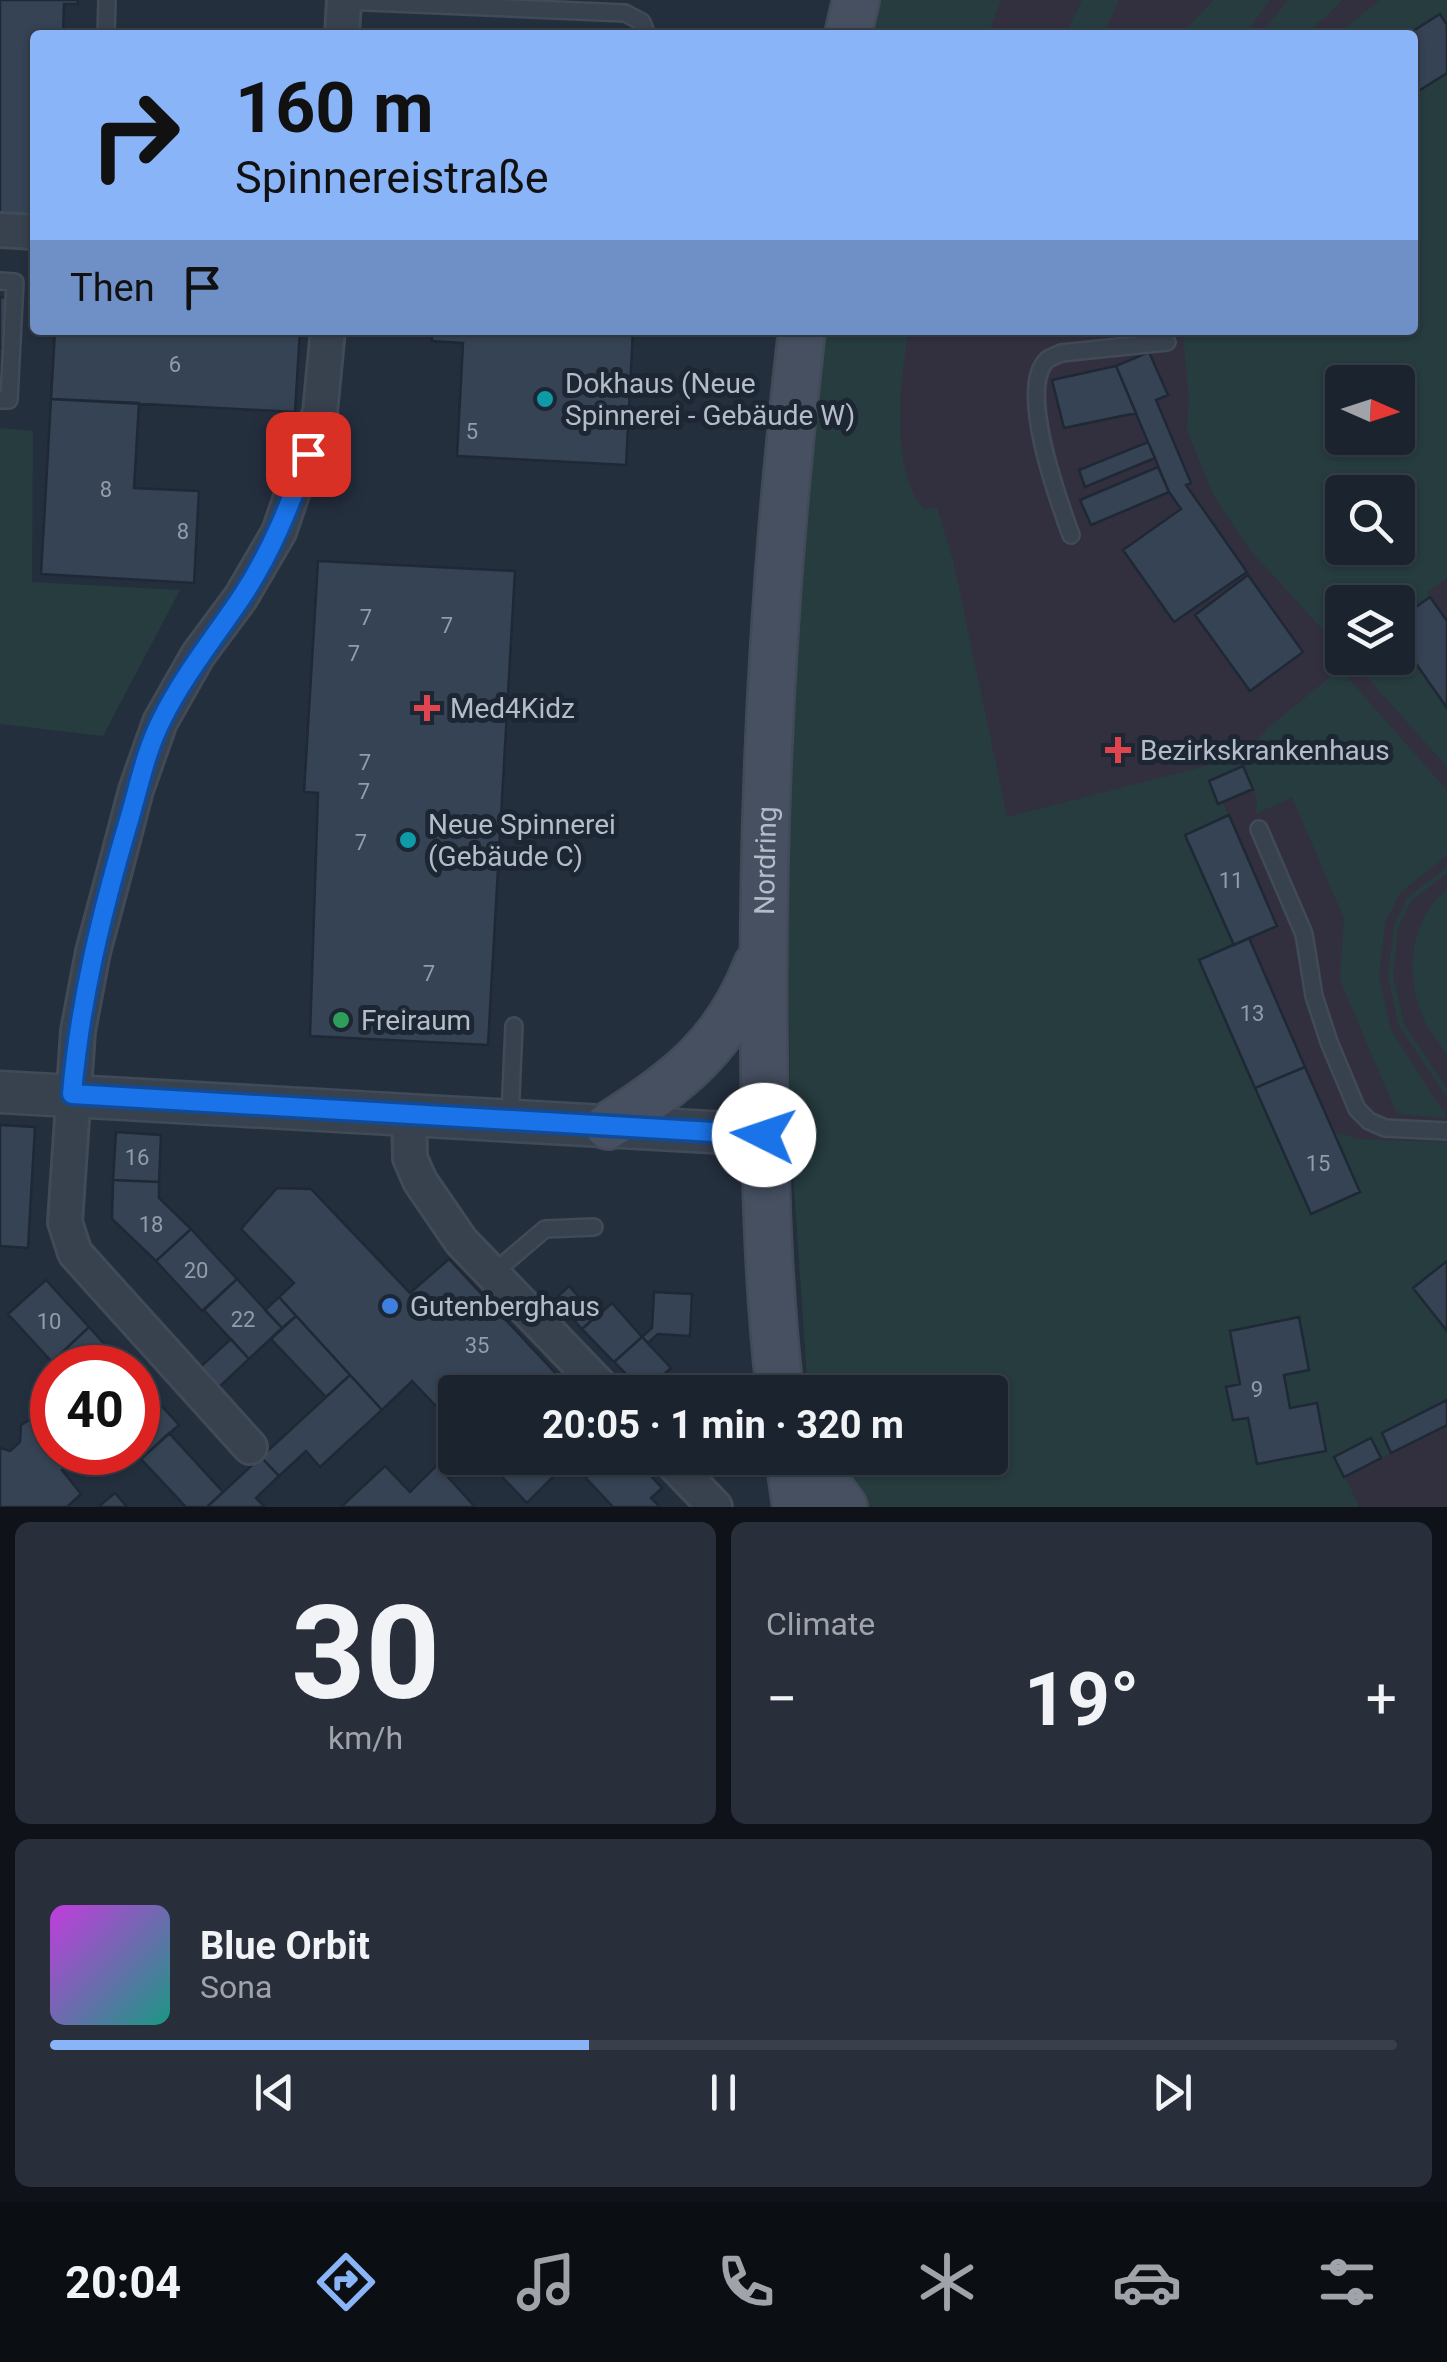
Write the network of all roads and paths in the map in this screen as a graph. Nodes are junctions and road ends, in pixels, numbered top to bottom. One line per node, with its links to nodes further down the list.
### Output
1 (107, 0): 4 (lane)
2 (344, 0): 5 (street); 6 (lane)
3 (856, 0): 7 (main road)
4 (106, 30)
5 (342, 30)
6 (646, 30)
7 (849, 30)
8 (0, 230): 9 (street)
9 (30, 232)
10 (0, 281): 14 (lane)
11 (328, 335): 20 (street)
12 (802, 335): 17 (main road, Nordring)
13 (1167, 342): 15 (lane)
14 (0, 400)
15 (1071, 534)
16 (1259, 829): 24 (lane)
17 (763, 949): 23 (main road); 25 (main road, Nordring)
18 (514, 1026): 22 (lane)
19 (0, 1092): 20 (street)
20 (72, 1094): 21 (street); 30 (street)
21 (409, 1115): 22 (street); 27 (street)
22 (510, 1121): 23 (street)
23 (608, 1126): 25 (street)
24 (1447, 1131)
25 (764, 1135): 29 (main road, Nordring)
26 (594, 1227): 27 (lane)
27 (492, 1274): 28 (street)
28 (590, 1375)
29 (779, 1375)
30 (250, 1447)
31 (684, 1475): 34 (street)
32 (791, 1475): 35 (main road)
33 (820, 1475): 36 (main road)
34 (715, 1507)
35 (796, 1507)
36 (844, 1507)

